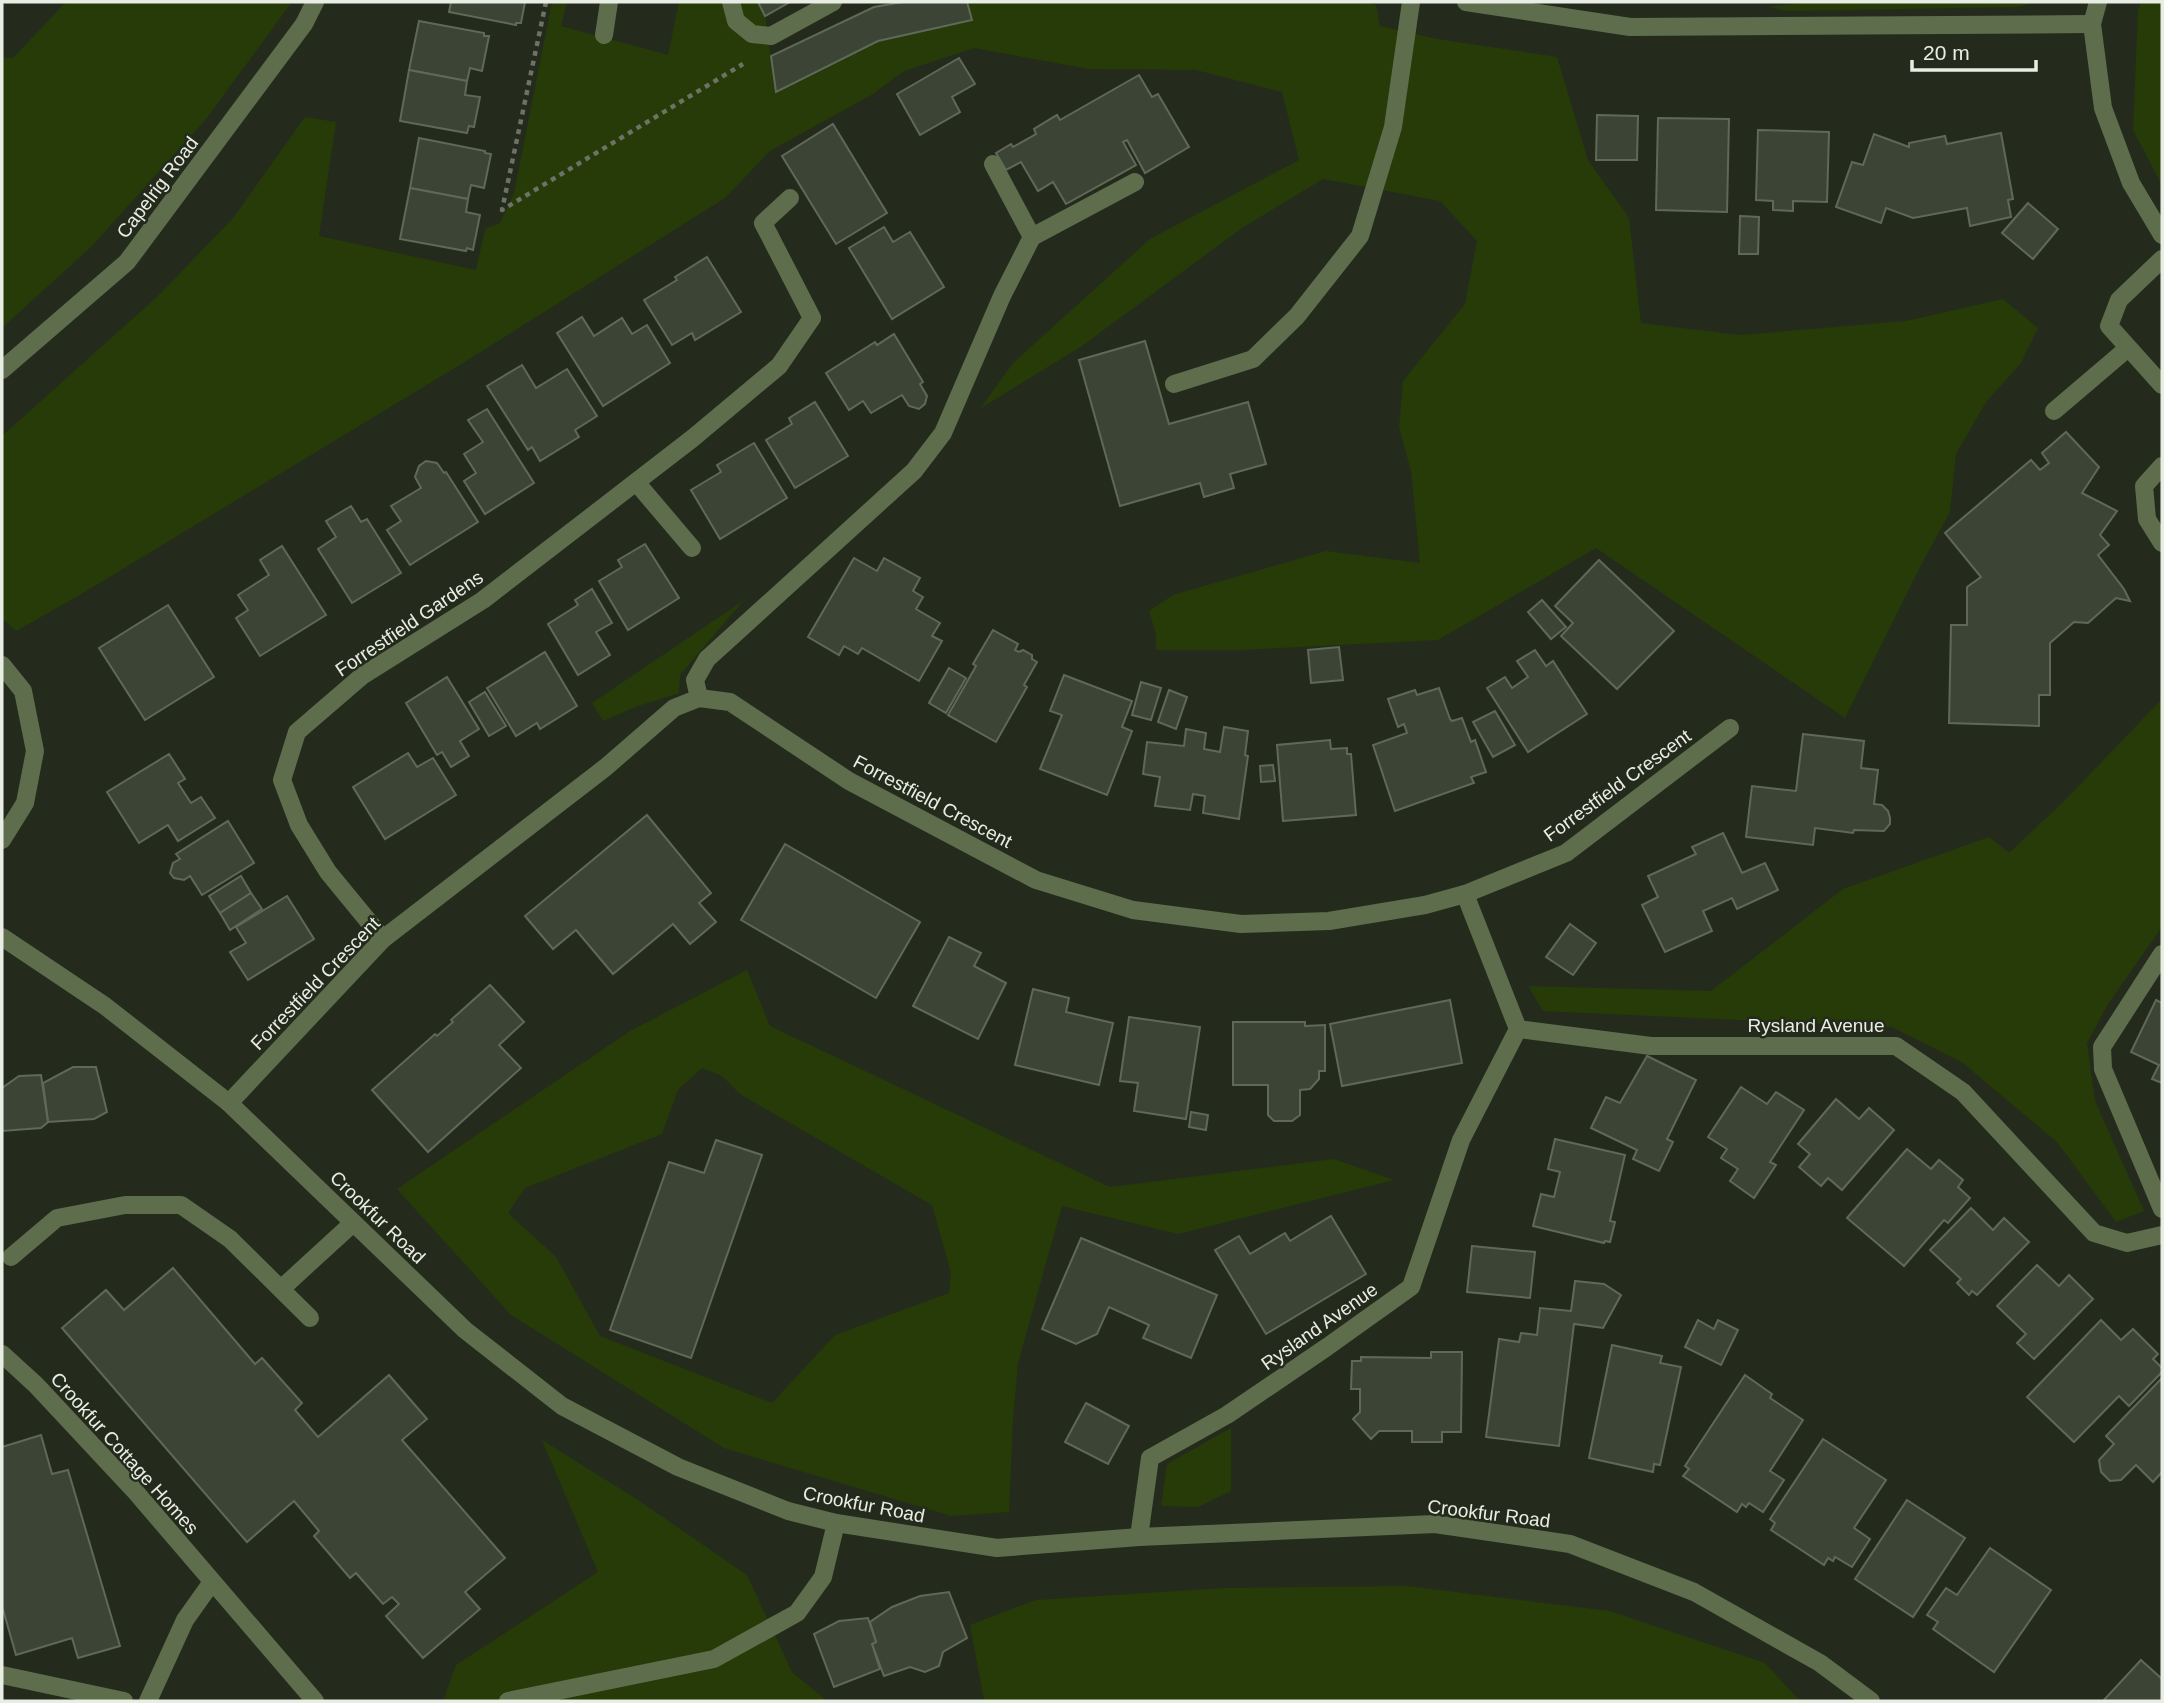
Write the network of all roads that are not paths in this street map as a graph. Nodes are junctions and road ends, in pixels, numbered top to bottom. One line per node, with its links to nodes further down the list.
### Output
1 (315, 2): 17 (street, Capelrig Road)
2 (609, 2): 9 (street)
3 (731, 2): 4 (street)
4 (834, 2)
5 (1411, 2): 18 (street)
6 (1466, 2): 8 (street)
7 (2098, 2): 8 (street)
8 (2092, 24): 13 (street)
9 (604, 35)
10 (993, 164): 14 (street)
11 (1135, 182): 14 (street)
12 (790, 198): 22 (street, Forrestfield Gardens)
13 (2162, 235)
14 (1032, 237): 26 (street)
15 (2162, 259): 16 (street)
16 (2128, 348): 19 (street); 20 (street)
17 (2, 369)
18 (1174, 384)
19 (2162, 385)
20 (2054, 411)
21 (2162, 466): 23 (street)
22 (636, 482): 24 (street); 31 (street, Forrestfield Gardens)
23 (2162, 543)
24 (692, 548)
25 (2, 665): 28 (street)
26 (699, 698): 29 (street, Forrestfield Crescent); 31 (street, Forrestfield Crescent)
27 (1730, 728): 29 (street, Forrestfield Crescent)
28 (2, 840)
29 (1465, 894): 33 (street)
30 (2, 937): 34 (street, Crookfur Road)
31 (383, 939): 34 (street, Forrestfield Crescent)
32 (2162, 954): 35 (street)
33 (1518, 1029): 37 (street, Rysland Avenue); 43 (street, Rysland Avenue)
34 (229, 1103): 36 (street, Crookfur Road)
35 (2162, 1209)
36 (353, 1223): 39 (street); 42 (street, Crookfur Road)
37 (2162, 1235)
38 (10, 1257): 39 (street)
39 (282, 1289): 40 (street)
40 (310, 1318)
41 (2, 1355): 44 (street, Crookfur Cottage Homes)
42 (836, 1523): 43 (street, Crookfur Road); 49 (street)
43 (1139, 1537): 50 (street, Crookfur Road)
44 (212, 1582): 47 (street); 48 (street, Crookfur Cottage Homes)
45 (2, 1675): 46 (street)
46 (124, 1701)
47 (148, 1701)
48 (315, 1701)
49 (508, 1701)
50 (1871, 1701)

